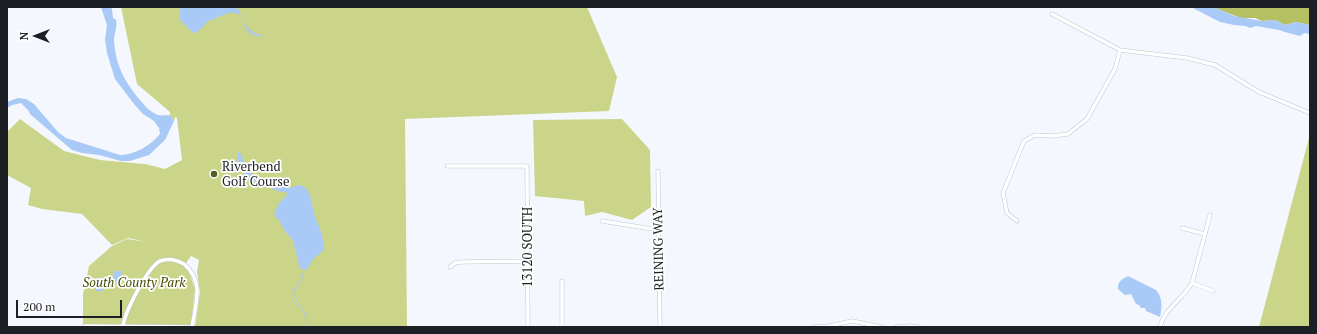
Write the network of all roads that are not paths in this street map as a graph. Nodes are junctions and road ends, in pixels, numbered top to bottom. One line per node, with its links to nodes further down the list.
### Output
1 (1052, 14): 2 (street)
2 (1120, 50): 3 (street); 8 (street)
3 (1310, 113)
4 (447, 166): 12 (street, 13120 SOUTH)
5 (658, 171): 10 (street, REINING WAY)
6 (1210, 215): 11 (street)
7 (602, 221): 10 (street)
8 (1017, 221)
9 (1182, 228): 11 (street)
10 (659, 230): 22 (street, REINING WAY)
11 (1205, 234): 15 (street)
12 (528, 261): 13 (street); 20 (street, 13120 SOUTH)
13 (450, 267)
14 (562, 281): 21 (street)
15 (1192, 283): 16 (street); 27 (street)
16 (1213, 290)
17 (85, 326): 18 (street)
18 (123, 326): 19 (street); 19 (street)
19 (192, 327)
20 (528, 327)
21 (562, 327)
22 (660, 327)
23 (814, 327): 24 (street)
24 (882, 327)
25 (896, 327): 26 (street)
26 (919, 327)
27 (1160, 327)

